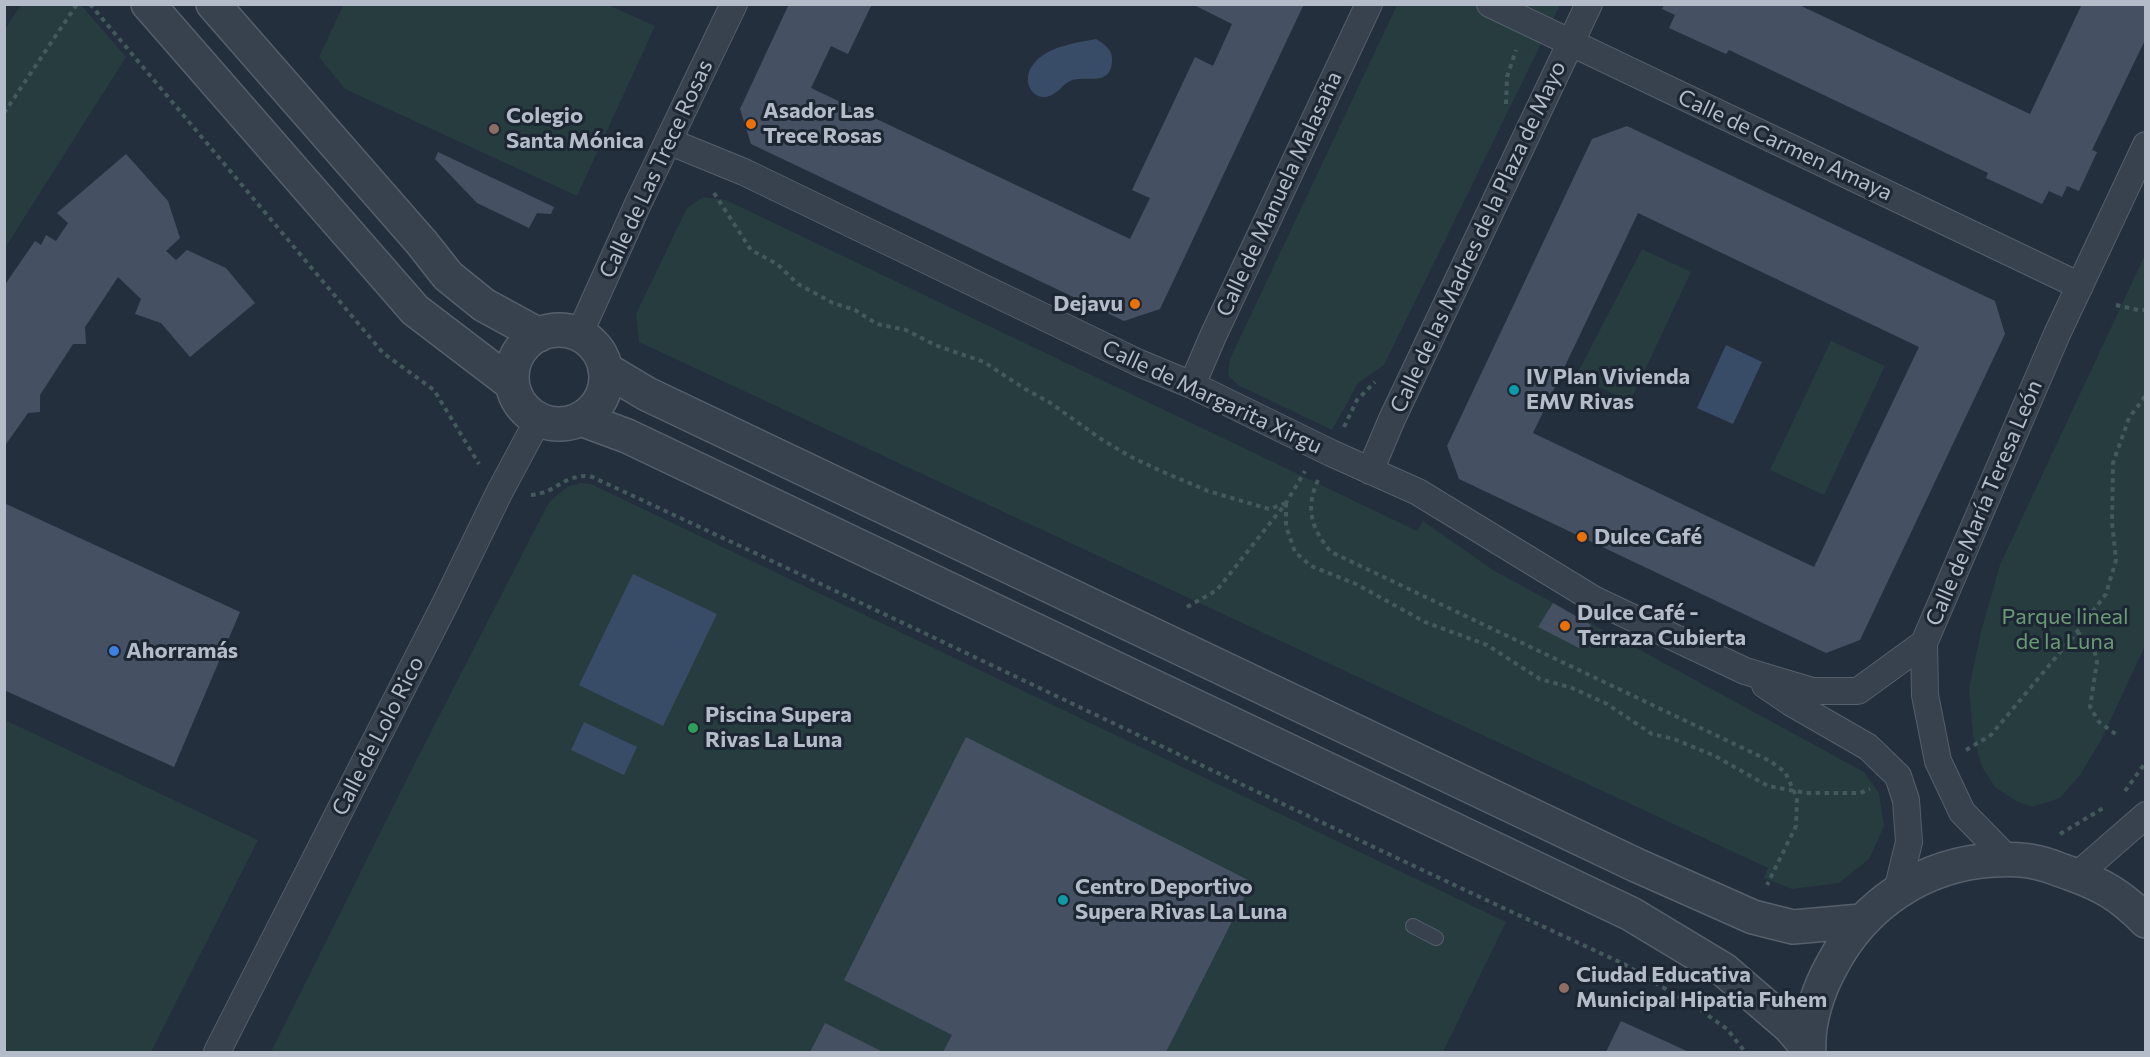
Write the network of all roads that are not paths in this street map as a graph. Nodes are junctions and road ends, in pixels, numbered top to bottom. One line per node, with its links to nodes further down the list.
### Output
1 (148, 4): 14 (street)
2 (213, 4): 12 (street)
3 (734, 4): 8 (street, Calle de Las Trece Rosas)
4 (1369, 4): 15 (street, Calle de Manuela Malasaña)
5 (1490, 4): 7 (street, Calle de Carmen Amaya)
6 (1589, 4): 7 (street, Calle de las Madres de la Plaza de Mayo)
7 (1571, 42): 10 (street, Calle de Carmen Amaya); 18 (street, Calle de las Madres de la Plaza de Mayo)
8 (668, 141): 11 (street, Calle de Las Trece Rosas); 15 (street, Calle de Margarita Xirgu)
9 (2145, 145): 10 (street, Calle de María Teresa León)
10 (2080, 286): 19 (street, Calle de María Teresa León)
11 (579, 334): 12 (street); 13 (street)
12 (539, 335): 14 (street)
13 (605, 369): 16 (street); 25 (street)
14 (512, 384): 17 (street)
15 (1192, 385): 18 (street, Calle de Margarita Xirgu)
16 (581, 419): 17 (street); 29 (street)
17 (538, 420): 30 (street, Calle de Lolo Rico)
18 (1370, 471): 20 (street, Calle de Margarita Xirgu)
19 (1924, 643): 20 (street, Calle de Margarita Xirgu); 22 (street, Calle de María Teresa León)
20 (1745, 671): 24 (street, Calle de Margarita Xirgu)
21 (2145, 816): 23 (street)
22 (2008, 859): 23 (street); 24 (street)
23 (2076, 876): 26 (street)
24 (1897, 891): 25 (street)
25 (1862, 921): 29 (street)
26 (2145, 921)
27 (1413, 926): 28 (lane)
28 (1436, 938)
29 (1809, 1050)
30 (217, 1053)

